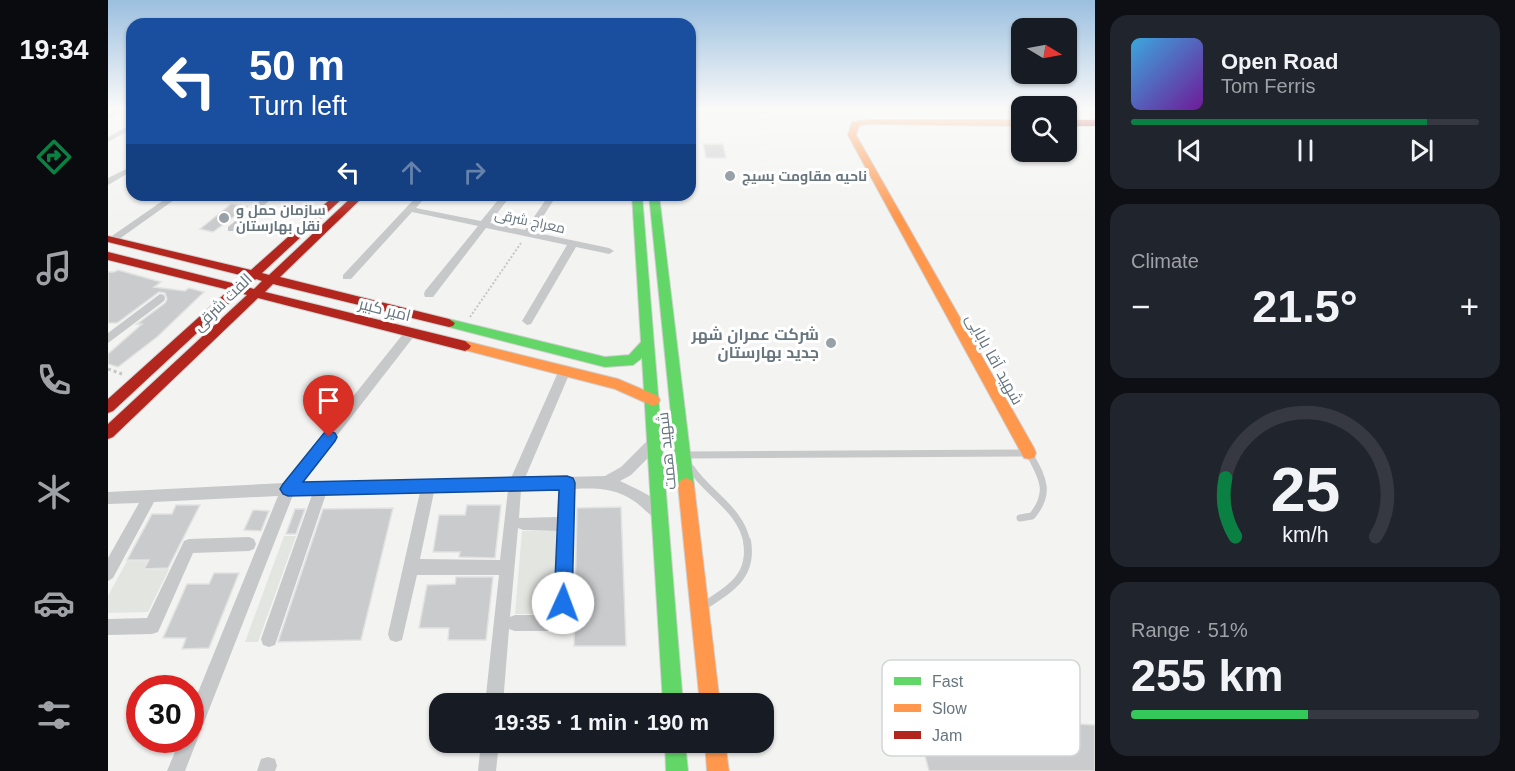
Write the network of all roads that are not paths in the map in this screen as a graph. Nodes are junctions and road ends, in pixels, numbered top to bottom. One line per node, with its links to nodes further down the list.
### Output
1 (858, 145): 37 (street, شهید آقا بابایی)
2 (126, 172): 3 (street)
3 (108, 182)
4 (168, 201): 17 (street)
5 (265, 201): 15 (street)
6 (334, 201): 21 (street, الفت شرقی)
7 (354, 201): 23 (street, الفت شرقی)
8 (417, 201): 13 (street)
9 (502, 201): 14 (street)
10 (549, 201): 16 (street)
11 (637, 201): 31 (street, شهید همت)
12 (655, 201): 38 (street, شهید همت)
13 (410, 209): 14 (street, معراج شرقی); 22 (street)
14 (483, 225): 16 (street, معراج شرقی); 26 (street)
15 (231, 229)
16 (527, 234): 18 (street, معراج شرقی)
17 (110, 240): 21 (street, امیر کبیر)
18 (573, 244): 19 (street, معراج شرقی); 28 (street)
19 (609, 251)
20 (108, 256): 24 (street, امیر کبیر)
21 (253, 274): 23 (street, امیر کبیر); 24 (street, الفت شرقی)
22 (347, 277)
23 (271, 278): 25 (street, الفت شرقی); 31 (street, امیر کبیر)
24 (236, 290): 25 (street, امیر کبیر); 34 (street, الفت شرقی)
25 (255, 294): 29 (street, امیر کبیر); 35 (street, الفت شرقی)
26 (429, 294)
27 (160, 298): 30 (street)
28 (527, 321)
29 (411, 332): 32 (street, امیر کبیر); 43 (street)
30 (108, 339)
31 (648, 343): 33 (street, شهید همت)
32 (565, 370): 33 (street, امیر کبیر); 41 (street)
33 (652, 400): 36 (street, شهید همت)
34 (108, 407)
35 (108, 433)
36 (654, 443): 39 (street); 47 (street, شهید همت)
37 (1029, 453): 38 (lane); 48 (lane)
38 (683, 455): 55 (street, شهید همت); 55 (lane)
39 (607, 482): 40 (street); 47 (street)
40 (567, 483): 41 (street); 50 (street)
41 (515, 484): 42 (street); 60 (street)
42 (428, 486): 44 (street); 53 (street)
43 (288, 489): 44 (street); 45 (street); 63 (street)
44 (321, 489): 59 (street)
45 (150, 496): 46 (street); 52 (street)
46 (108, 498)
47 (661, 514): 61 (street, شهید همت)
48 (1020, 518)
49 (523, 523): 50 (street)
50 (566, 524): 56 (street)
51 (249, 544): 57 (street)
52 (110, 566)
53 (410, 567): 54 (street); 58 (street)
54 (499, 567)
55 (700, 609): 62 (street, شهید همت)
56 (515, 623)
57 (108, 627)
58 (396, 634)
59 (269, 639)
60 (495, 693)
61 (672, 693)
62 (709, 693)
63 (204, 700)
64 (184, 753): 68 (street)
65 (489, 753): 69 (street)
66 (676, 753): 70 (street)
67 (716, 753): 71 (street)
68 (176, 771)
69 (488, 771)
70 (677, 771)
71 (718, 771)

